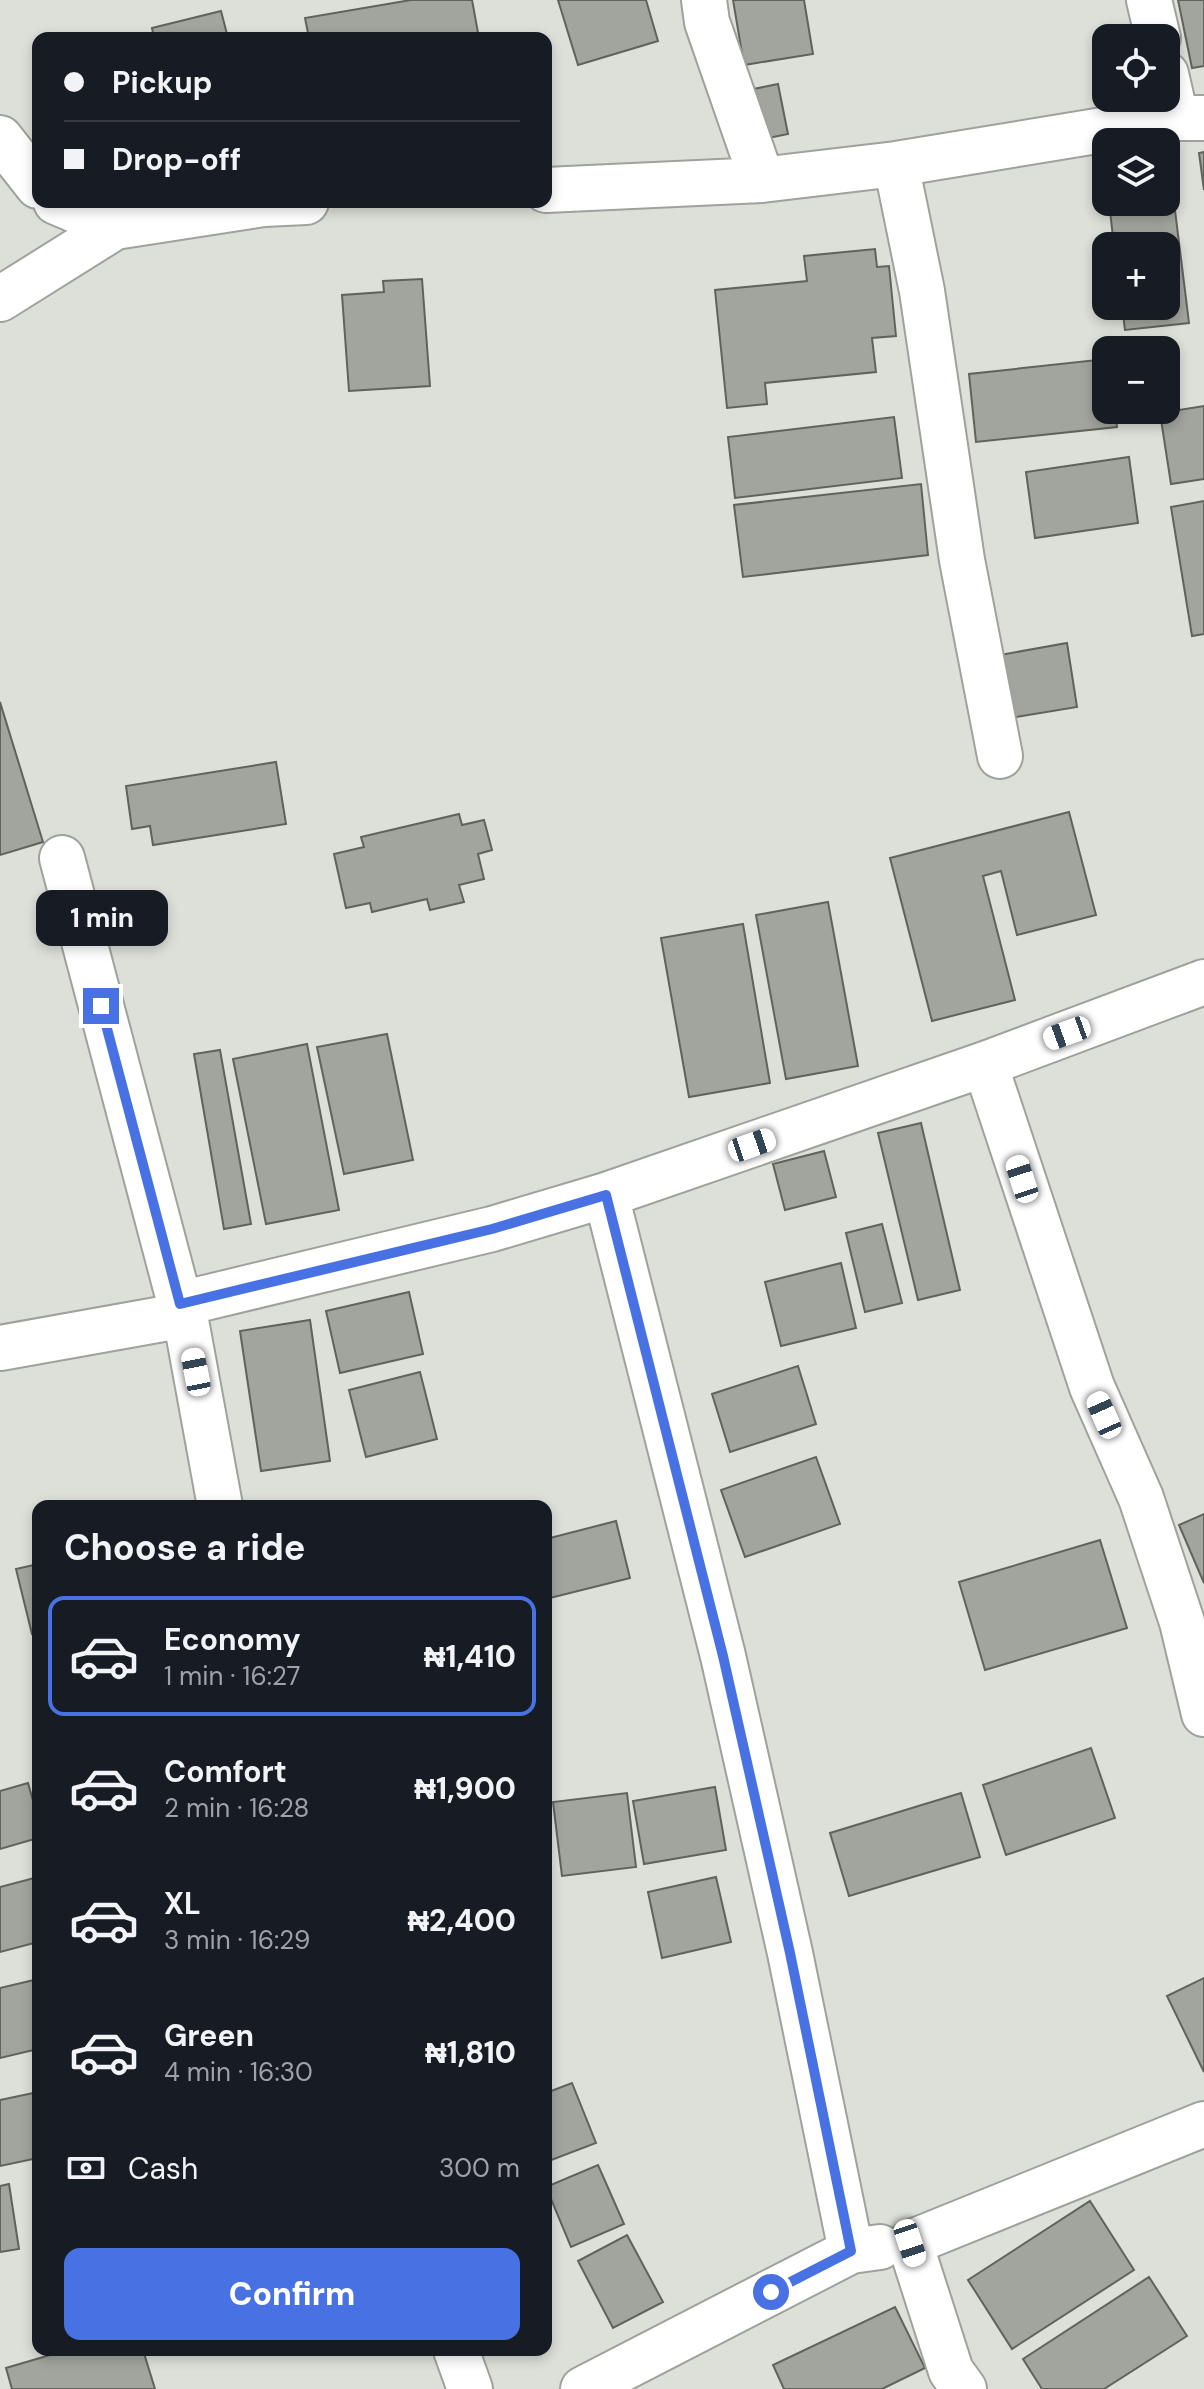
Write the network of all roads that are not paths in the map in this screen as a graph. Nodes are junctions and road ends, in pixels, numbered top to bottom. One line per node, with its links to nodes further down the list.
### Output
1 (704, 0): 9 (street)
2 (1149, 0): 3 (street)
3 (1155, 24)
4 (1180, 100): 5 (street)
5 (1190, 118): 7 (street)
6 (0, 138): 8 (street)
7 (896, 164): 9 (street); 15 (street)
8 (32, 178)
9 (762, 180): 10 (street)
10 (552, 190)
11 (70, 208): 13 (street)
12 (238, 208): 13 (street)
13 (115, 227): 14 (street)
14 (0, 299)
15 (1000, 756)
16 (62, 858): 20 (street)
17 (1204, 982): 18 (street)
18 (985, 1064): 19 (street); 23 (street)
19 (606, 1195): 20 (street); 26 (street)
20 (183, 1309): 21 (street); 22 (street)
21 (0, 1348)
22 (219, 1500)
23 (1204, 1714)
24 (1204, 2124): 25 (street)
25 (910, 2243): 26 (street); 30 (street)
26 (851, 2251): 29 (street)
27 (458, 2356): 28 (street)
28 (470, 2389)
29 (583, 2389)
30 (964, 2389)

